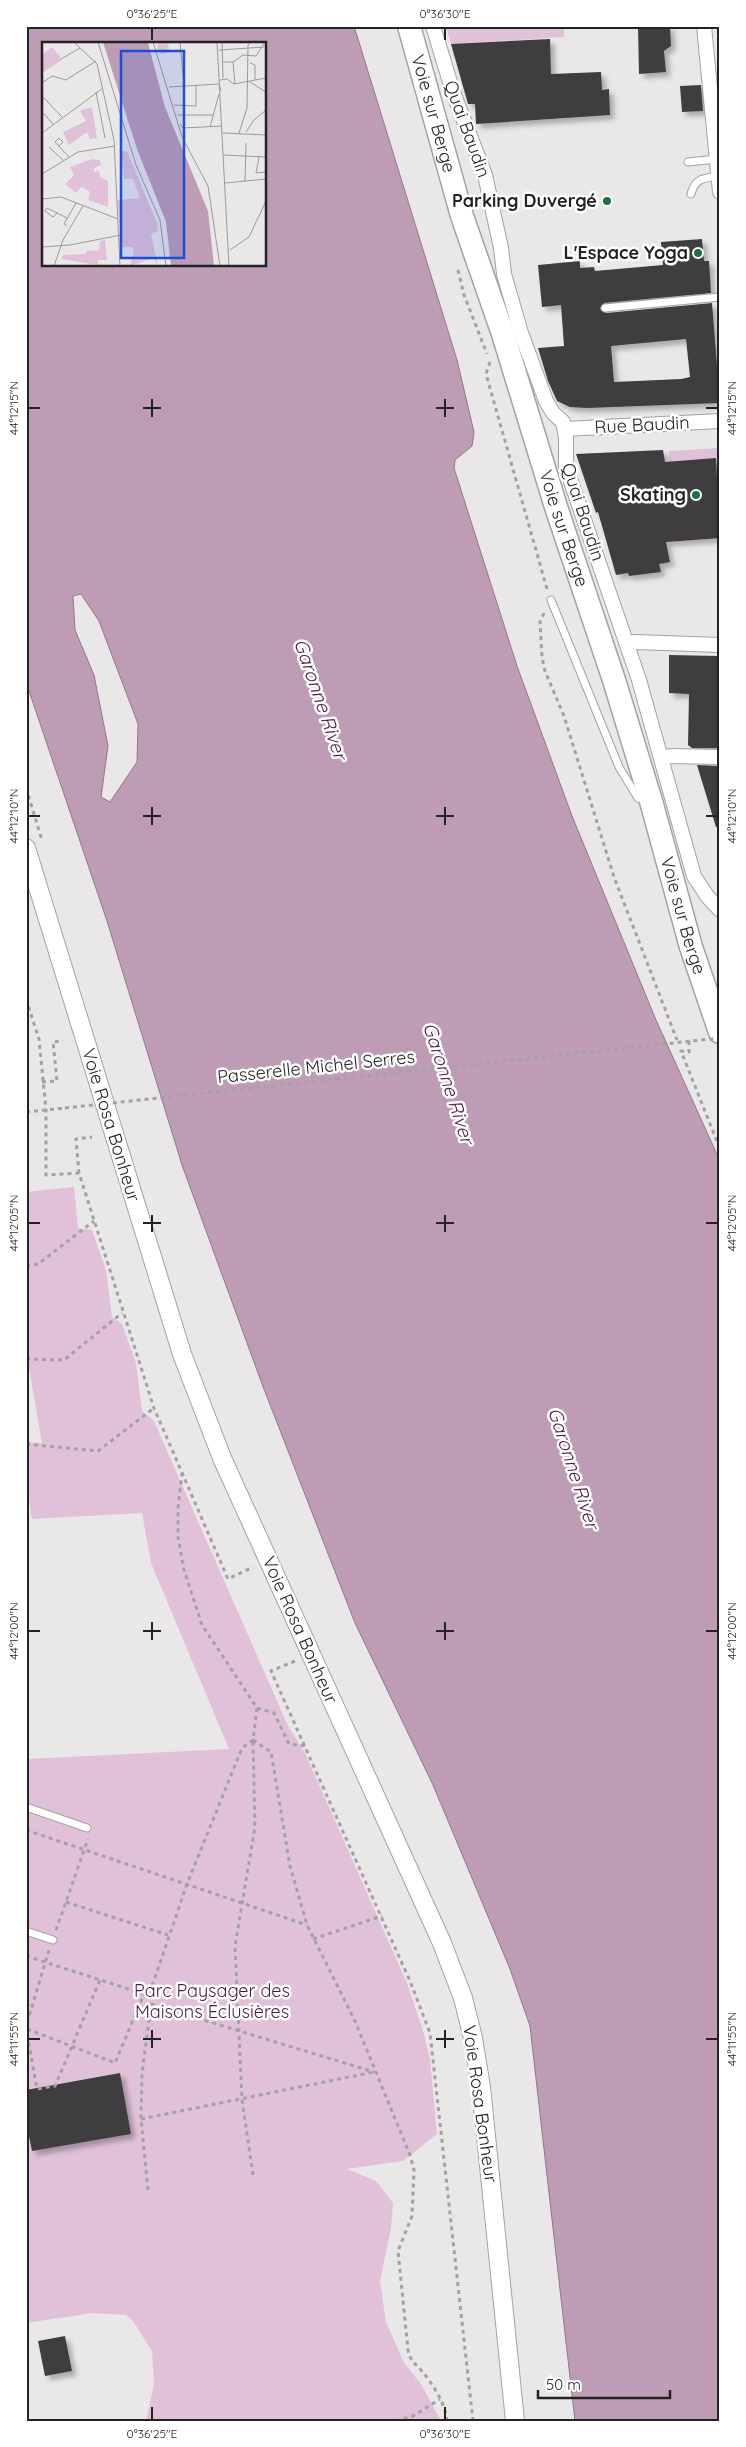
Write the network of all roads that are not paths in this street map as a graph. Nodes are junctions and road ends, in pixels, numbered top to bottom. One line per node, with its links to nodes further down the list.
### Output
1 (409, 26): 18 (main road, Voie sur Berge)
2 (433, 26): 12 (street, Quai Baudin)
3 (704, 26): 4 (street)
4 (717, 159): 5 (lane); 6 (street)
5 (688, 162)
6 (718, 176): 7 (street); 8 (lane)
7 (720, 192)
8 (691, 194)
9 (720, 297): 10 (lane)
10 (605, 308)
11 (720, 421): 12 (street, Rue Baudin)
12 (565, 429): 14 (street, Quai Baudin)
13 (551, 600): 18 (lane)
14 (627, 643): 15 (street); 17 (street, Quai Baudin)
15 (720, 645)
16 (720, 757): 17 (street)
17 (662, 758): 20 (street, Quai Baudin)
18 (651, 801): 21 (main road, Voie sur Berge)
19 (26, 848): 26 (street, Voie Rosa Bonheur)
20 (720, 910)
21 (720, 1032)
22 (26, 1807): 23 (lane)
23 (87, 1828)
24 (26, 1931): 25 (lane)
25 (53, 1940)
26 (515, 2421)

